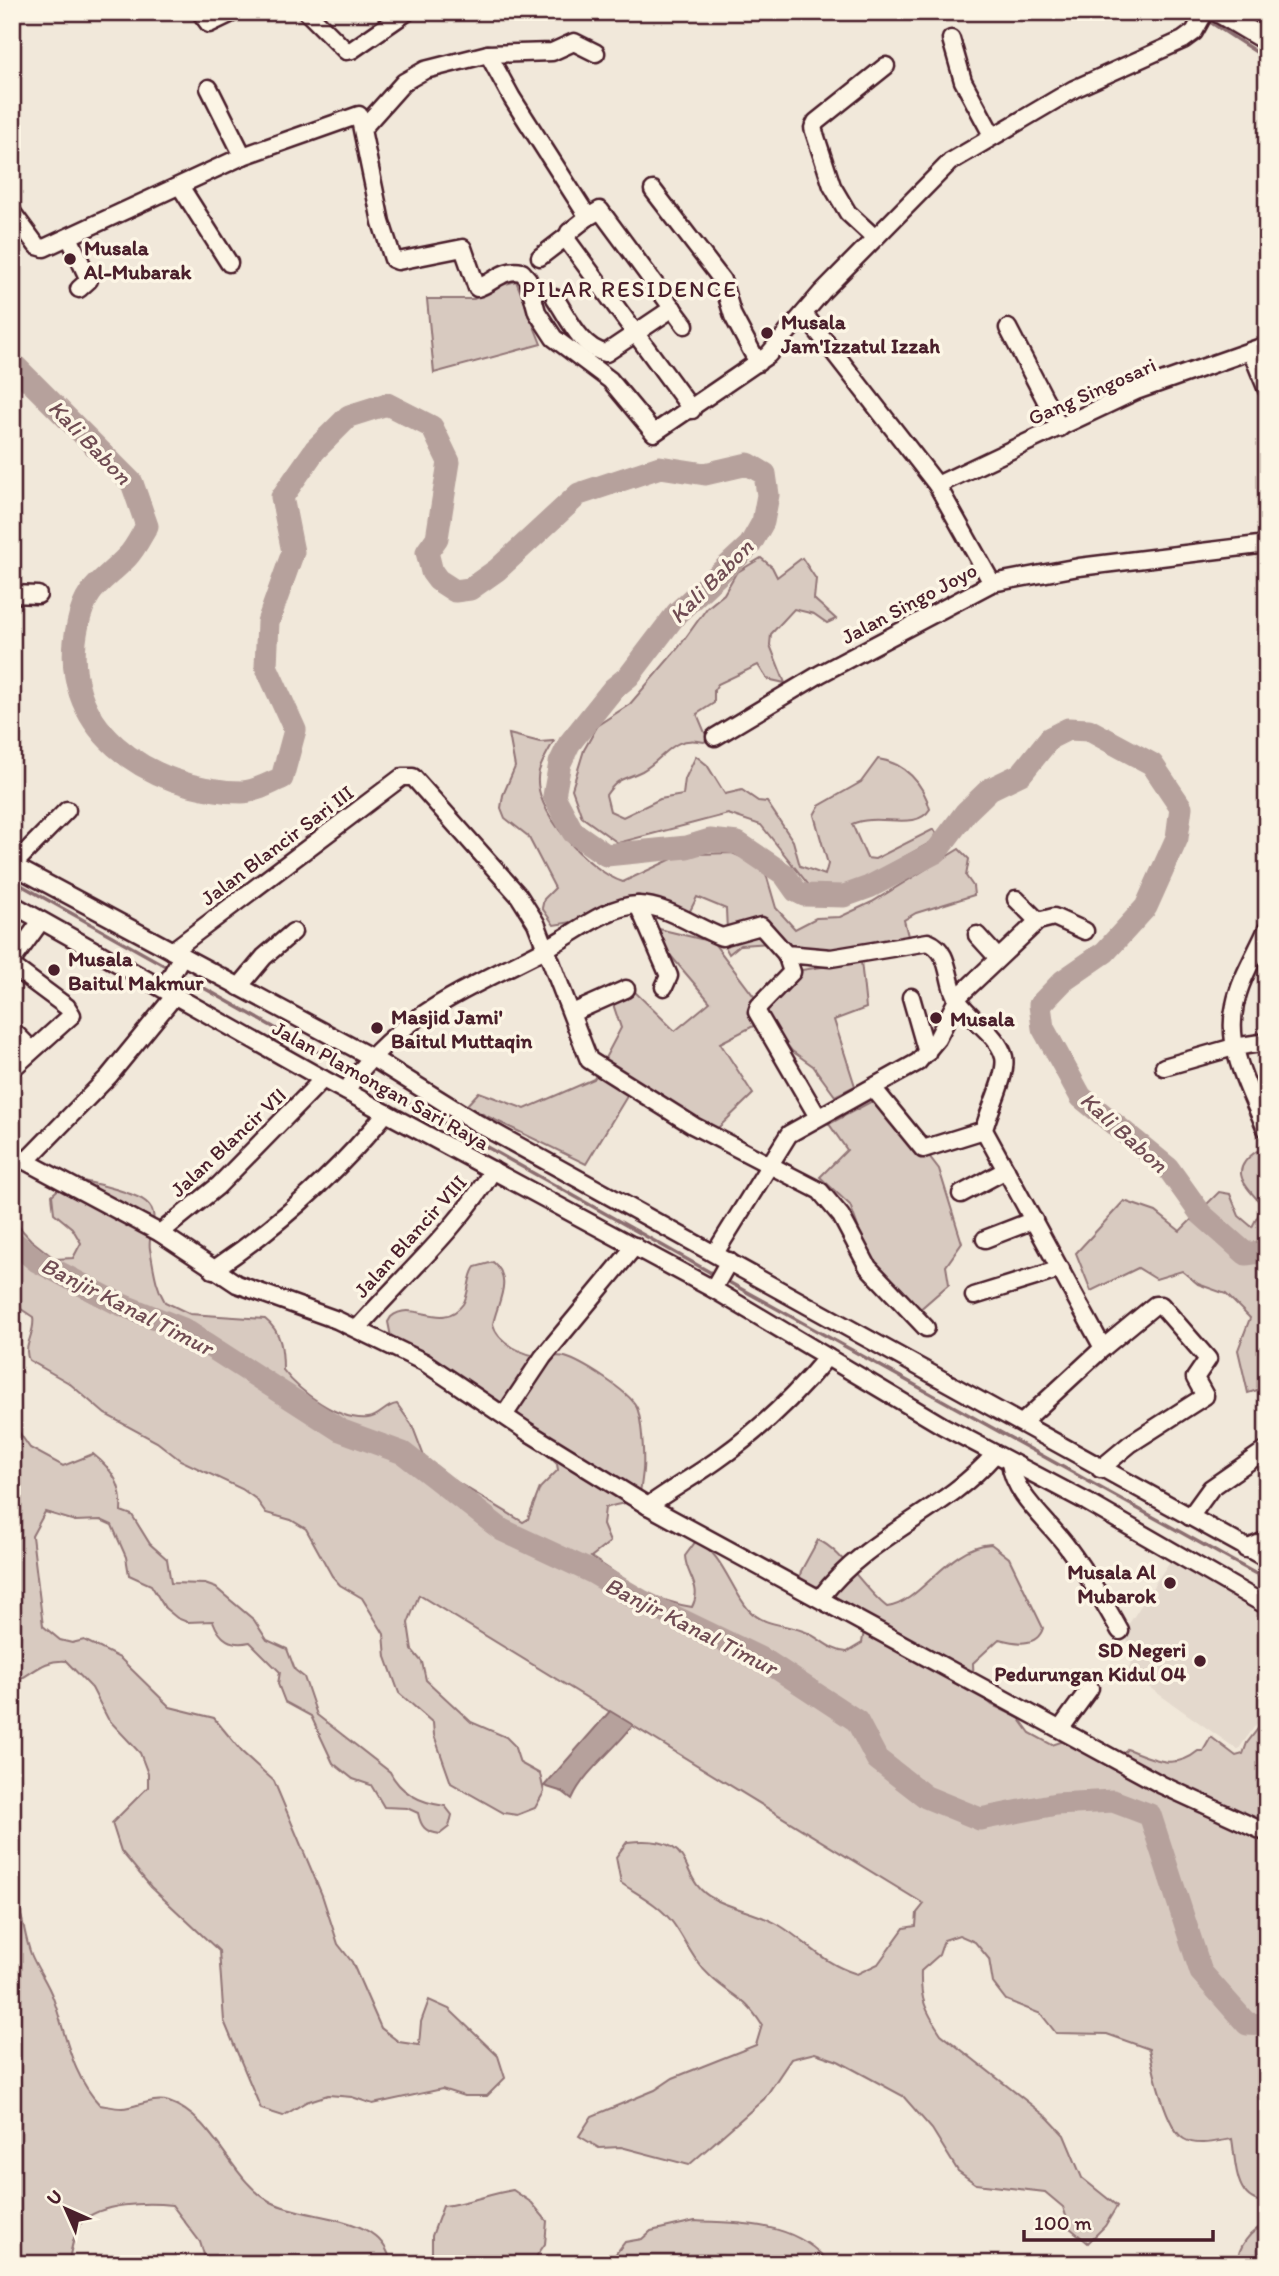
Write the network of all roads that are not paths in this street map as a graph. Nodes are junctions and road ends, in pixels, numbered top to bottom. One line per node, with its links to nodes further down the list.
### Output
1 (200, 12): 2 (street)
2 (234, 12)
3 (307, 12): 4 (street)
4 (407, 12)
5 (1218, 12): 10 (main road)
6 (1236, 12): 8 (main road)
7 (1201, 20): 16 (street)
8 (1267, 30)
9 (951, 39): 16 (street)
10 (1267, 41)
11 (596, 53): 12 (street)
12 (488, 54): 15 (street); 21 (street)
13 (886, 66): 24 (street)
14 (209, 88): 17 (street)
15 (363, 128): 17 (street); 38 (street)
16 (992, 135): 24 (street)
17 (243, 156): 18 (street)
18 (180, 186): 22 (street); 26 (street)
19 (653, 190): 36 (street)
20 (12, 212): 22 (street)
21 (588, 217): 23 (street); 29 (street)
22 (69, 237): 27 (street)
23 (566, 237): 25 (street); 33 (street)
24 (875, 238): 30 (street)
25 (540, 257)
26 (229, 263)
27 (79, 289)
28 (555, 298): 33 (street)
29 (673, 308): 31 (street); 33 (street)
30 (804, 314): 36 (street); 40 (street)
31 (685, 325)
32 (1008, 328): 39 (street)
33 (634, 334): 38 (street)
34 (1267, 345): 35 (street, Gang Singosari)
35 (1251, 351): 37 (street); 39 (street, Gang Singosari)
36 (763, 359): 38 (street)
37 (1267, 390)
38 (692, 410)
39 (1060, 428): 40 (street, Gang Singosari)
40 (937, 485): 42 (street)
41 (1267, 544): 42 (street, Jalan Singo Joyo)
42 (992, 583): 45 (street, Jalan Singo Joyo)
43 (12, 594): 44 (street)
44 (38, 595)
45 (715, 737)
46 (67, 810): 47 (street)
47 (13, 865): 59 (street)
48 (1016, 899): 52 (street)
49 (12, 904): 51 (street, Jalan Plamongan Sari Raya)
50 (638, 905): 57 (street); 58 (street); 65 (street)
51 (41, 920): 61 (street); 64 (street, Jalan Plamongan Sari Raya)
52 (1038, 921): 54 (street); 60 (street)
53 (1267, 929): 62 (street)
54 (1085, 931)
55 (293, 932): 63 (street)
56 (977, 934): 60 (street)
57 (548, 948): 59 (street, Jalan Blancir Sari III); 69 (street); 75 (street)
58 (786, 954): 68 (street); 82 (street)
59 (177, 957): 63 (street); 64 (street)
60 (999, 958): 68 (street)
61 (12, 963): 73 (street)
62 (1259, 963): 72 (street)
63 (239, 987): 75 (street)
64 (169, 988): 78 (street, Jalan Plamongan Sari Raya); 85 (street)
65 (664, 988)
66 (626, 989): 69 (street)
67 (911, 997): 74 (street)
68 (957, 1000): 74 (street); 84 (street)
69 (572, 1013): 86 (street)
70 (12, 1030): 73 (street)
71 (1267, 1042): 72 (street)
72 (1234, 1047): 76 (street); 83 (street)
73 (29, 1052): 77 (street)
74 (927, 1054): 80 (street)
75 (367, 1062): 79 (street); 96 (street)
76 (1164, 1067)
77 (12, 1069)
78 (323, 1079): 79 (street, Jalan Plamongan Sari Raya); 91 (street, Jalan Blancir VII)
79 (348, 1088): 81 (street, Jalan Plamongan Sari Raya)
80 (874, 1089): 82 (street); 84 (street)
81 (386, 1113): 87 (street, Jalan Plamongan Sari Raya); 95 (street)
82 (818, 1117): 86 (street)
83 (1266, 1129)
84 (984, 1130): 88 (street)
85 (20, 1157): 91 (street)
86 (768, 1166): 96 (street); 98 (street)
87 (493, 1170): 93 (street, Jalan Plamongan Sari Raya); 99 (street, Jalan Blancir VIII)
88 (1006, 1170): 89 (street); 90 (street)
89 (961, 1194)
90 (1034, 1220): 92 (street); 94 (street)
91 (160, 1233): 95 (street)
92 (985, 1239)
93 (635, 1245): 96 (street, Jalan Plamongan Sari Raya); 102 (street)
94 (1061, 1269): 97 (street); 100 (street)
95 (213, 1270): 99 (street)
96 (719, 1271): 101 (street, Jalan Plamongan Sari Raya); 103 (street)
97 (974, 1296)
98 (926, 1328)
99 (357, 1329): 102 (street)
100 (1103, 1348): 103 (street); 107 (street)
101 (827, 1357): 105 (street, Jalan Plamongan Sari Raya); 108 (street)
102 (505, 1414): 108 (street)
103 (1023, 1422): 107 (street)
104 (1267, 1450): 109 (street)
105 (994, 1455): 106 (street, Jalan Plamongan Sari Raya); 113 (street)
106 (1010, 1463): 114 (street, Jalan Plamongan Sari Raya); 115 (street)
107 (1100, 1469): 109 (street)
108 (648, 1506): 113 (street)
109 (1190, 1517): 111 (street)
110 (1267, 1540): 111 (street)
111 (1246, 1549): 112 (street)
112 (1267, 1559)
113 (821, 1597): 117 (street)
114 (1267, 1606)
115 (1120, 1631)
116 (1090, 1688): 117 (street)
117 (1061, 1728): 118 (street)
118 (1267, 1833)

